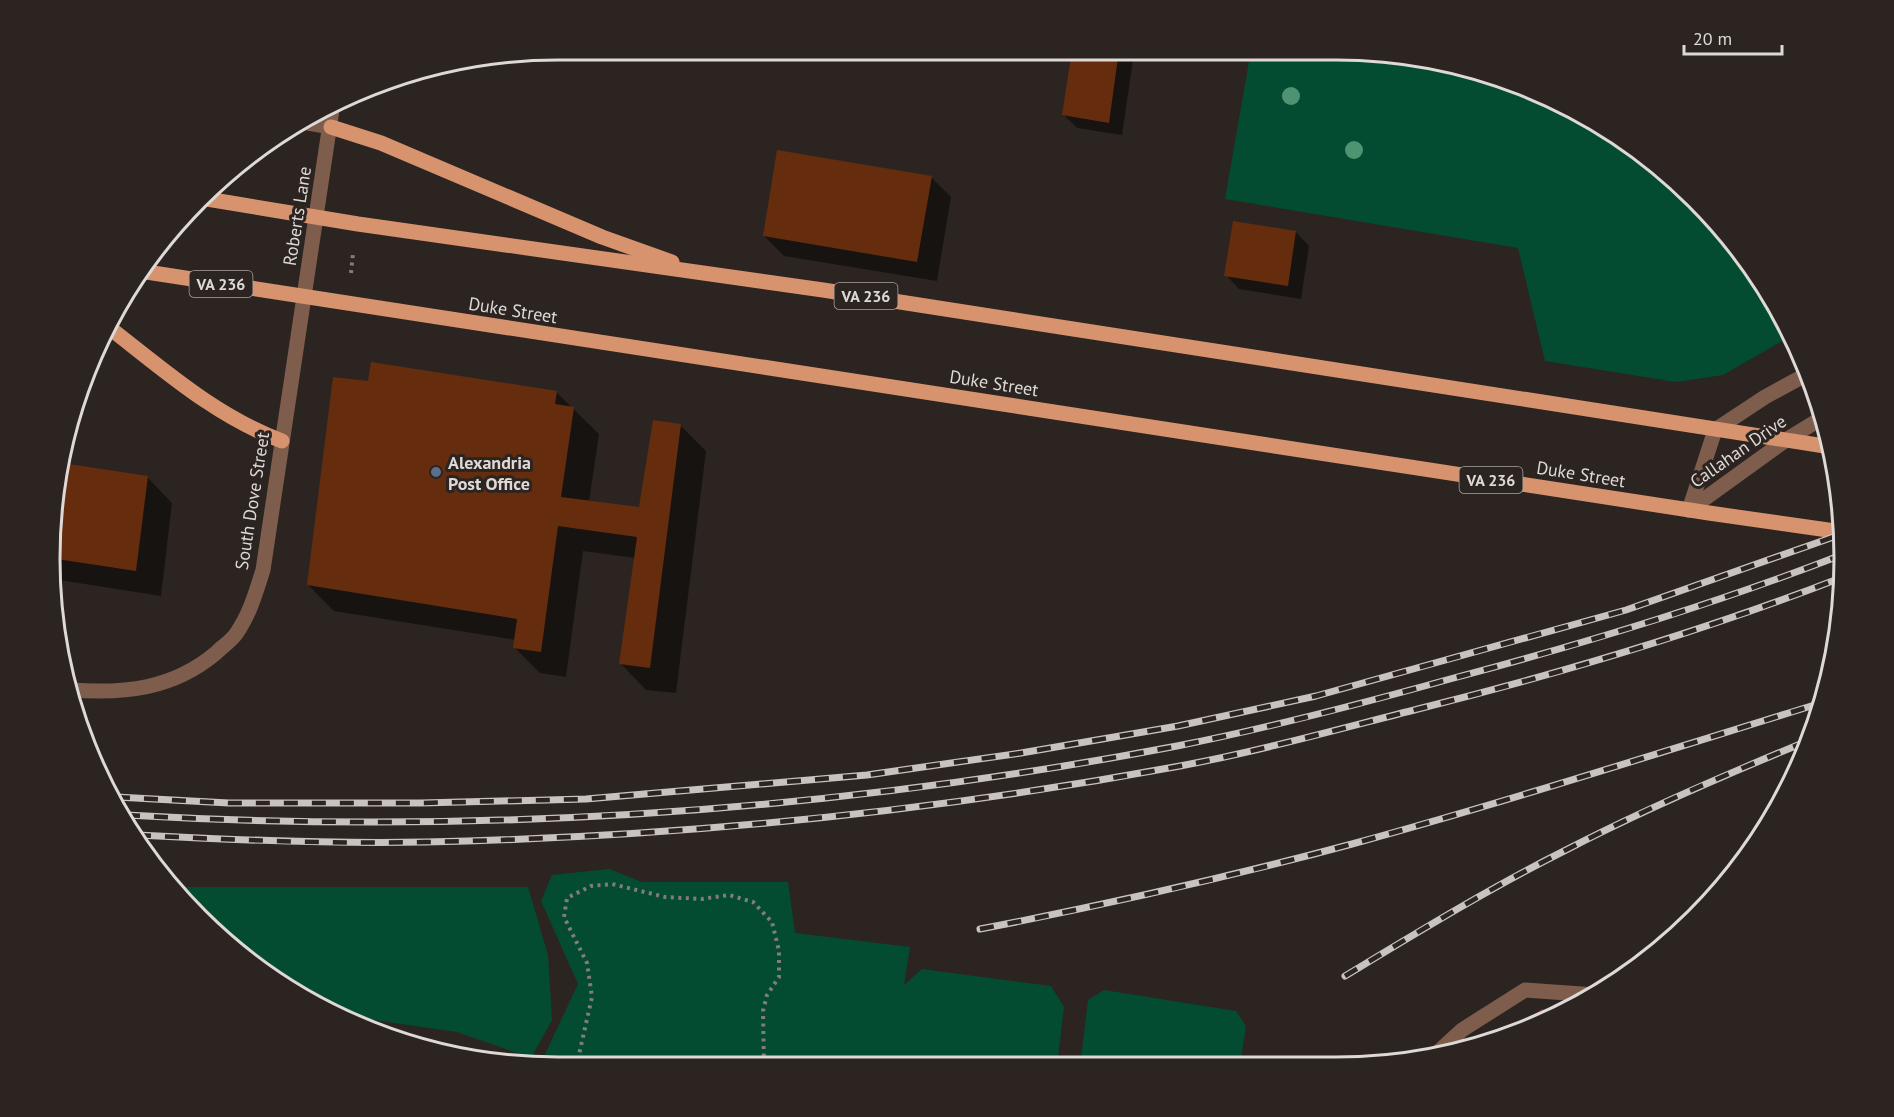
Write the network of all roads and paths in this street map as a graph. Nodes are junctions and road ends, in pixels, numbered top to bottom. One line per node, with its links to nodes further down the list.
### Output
1 (332, 114): 3 (street, Roberts Lane)
2 (314, 124): 3 (street)
3 (331, 127): 5 (street, Roberts Lane); 9 (main road)
4 (213, 200): 5 (main road, VA 236)
5 (316, 217): 9 (main road, VA 236); 10 (street, Roberts Lane)
6 (353, 253): 8 (path)
7 (151, 273): 10 (main road, Duke Street / VA 236)
8 (351, 273)
9 (706, 274): 14 (main road, VA 236)
10 (303, 297): 16 (street, South Dove Street); 18 (main road, Duke Street / VA 236)
11 (115, 332): 16 (main road)
12 (1800, 378): 14 (street, Callahan Drive)
13 (1815, 422): 15 (street, Callahan Drive)
14 (1715, 429): 15 (main road, VA 236); 18 (street, Callahan Drive)
15 (1786, 440): 17 (main road, VA 236); 18 (street, Callahan Drive)
16 (282, 441): 20 (street, South Dove Street)
17 (1821, 445)
18 (1689, 510): 19 (main road, Duke Street / VA 236)
19 (1833, 531)
20 (78, 691)
21 (1578, 994): 22 (street)
22 (1447, 1044)
23 (578, 1057): 24 (path)
24 (764, 1057)

